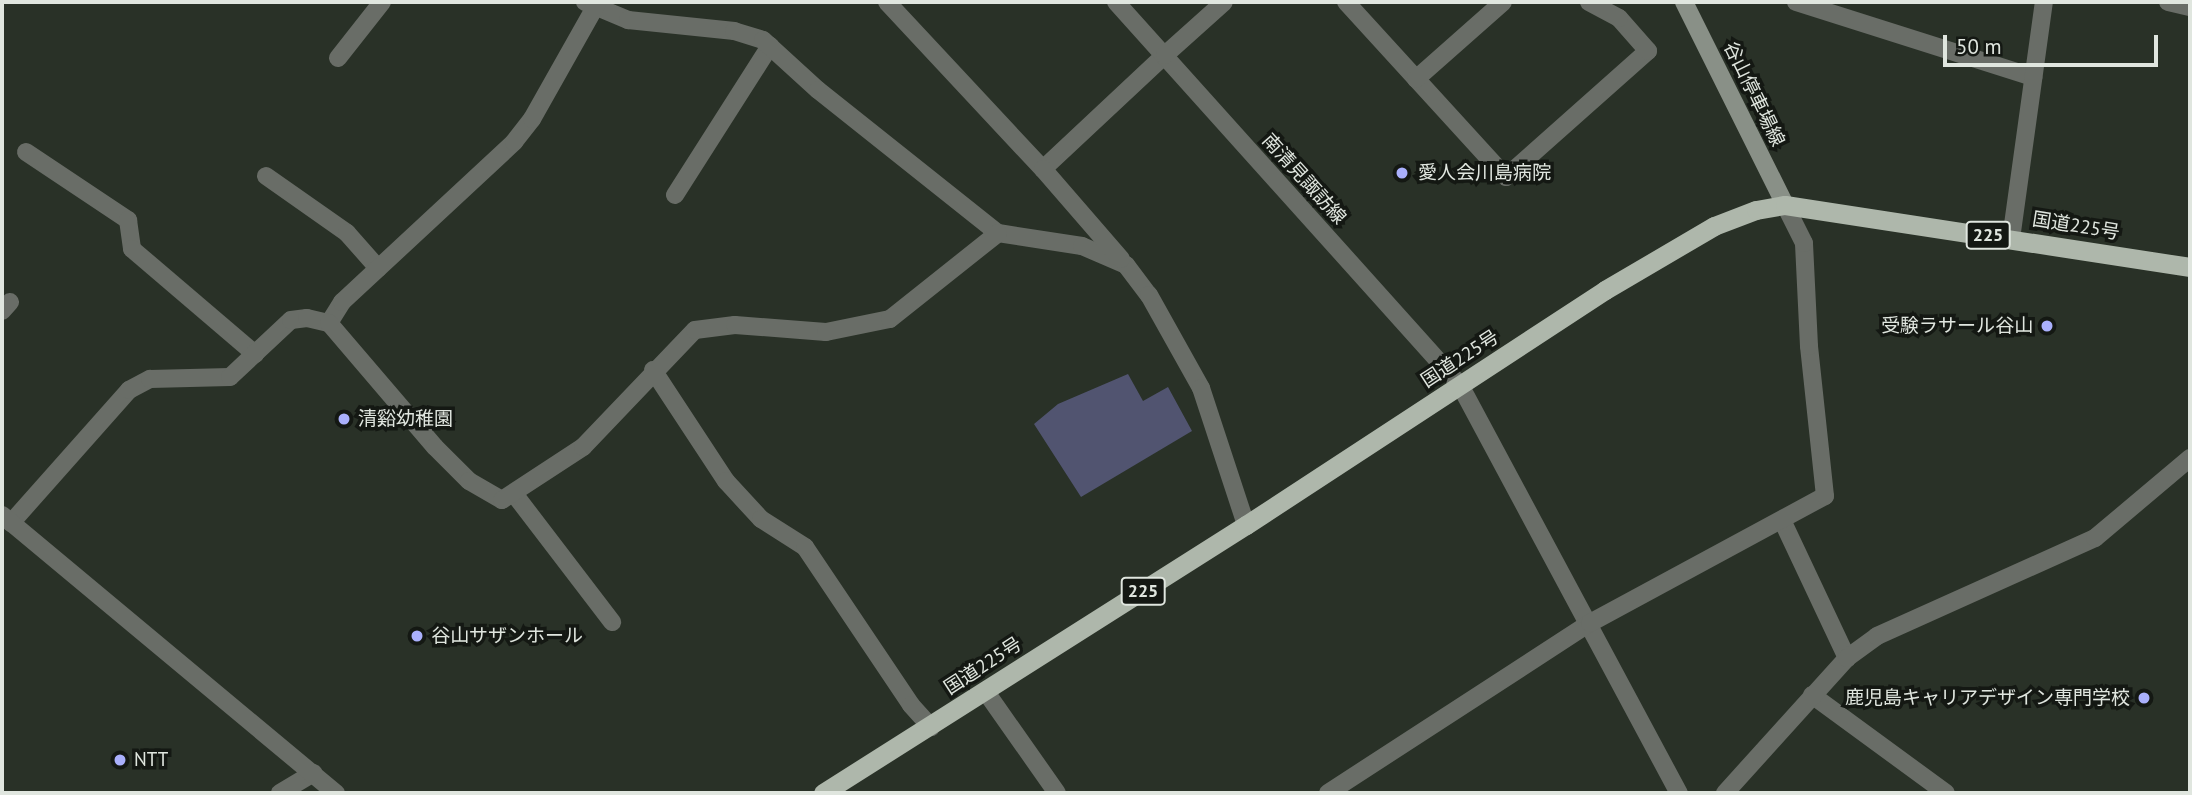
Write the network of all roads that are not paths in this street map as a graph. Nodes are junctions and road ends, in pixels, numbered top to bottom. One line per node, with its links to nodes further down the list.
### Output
1 (382, 2): 16 (street)
2 (887, 2): 20 (street)
3 (1116, 2): 15 (street, 南清見諏訪線)
4 (1224, 2): 15 (street)
5 (1346, 2): 18 (street)
6 (1503, 2): 18 (street)
7 (1589, 2): 18 (street)
8 (1684, 2): 23 (main road, 谷山停車場線)
9 (1796, 2): 17 (street)
10 (2044, 2): 17 (street)
11 (2168, 2): 13 (street)
12 (592, 3): 14 (street); 28 (street)
13 (2190, 7)
14 (770, 46): 22 (street); 24 (street)
15 (1165, 55): 20 (street); 32 (street, 南清見諏訪線)
16 (338, 58)
17 (2033, 77): 25 (street)
18 (1416, 79)
19 (26, 152): 30 (street)
20 (1043, 169): 26 (street)
21 (266, 176): 28 (street)
22 (675, 195)
23 (1785, 205): 25 (highway, 国道225号 / 225); 32 (highway, 国道225号 / 225); 36 (street)
24 (998, 233): 26 (street); 31 (street)
25 (2011, 239): 27 (highway, 国道225号 / 225)
26 (1126, 265): 37 (street)
27 (2190, 267)
28 (378, 268): 29 (street)
29 (329, 323): 30 (street); 34 (street)
30 (255, 354): 35 (street)
31 (653, 370): 34 (street); 43 (street)
32 (1460, 385): 37 (highway, 国道225号 / 225); 39 (street, 南清見諏訪線)
33 (2190, 457): 40 (street)
34 (515, 495): 38 (street)
35 (7, 519): 44 (street)
36 (1782, 520): 39 (street); 40 (street)
37 (1246, 525): 41 (highway, 国道225号 / 225)
38 (612, 622)
39 (1590, 623): 49 (street); 50 (street, 南清見諏訪線)
40 (1847, 658): 42 (street)
41 (986, 692): 43 (highway, 国道225号 / 225); 48 (street)
42 (1812, 695): 51 (street); 52 (street)
43 (931, 727): 47 (highway, 国道225号 / 225)
44 (313, 773): 45 (street); 46 (street)
45 (280, 793)
46 (336, 793)
47 (824, 793)
48 (1057, 793)
49 (1328, 793)
50 (1679, 793)
51 (1725, 793)
52 (1945, 793)

